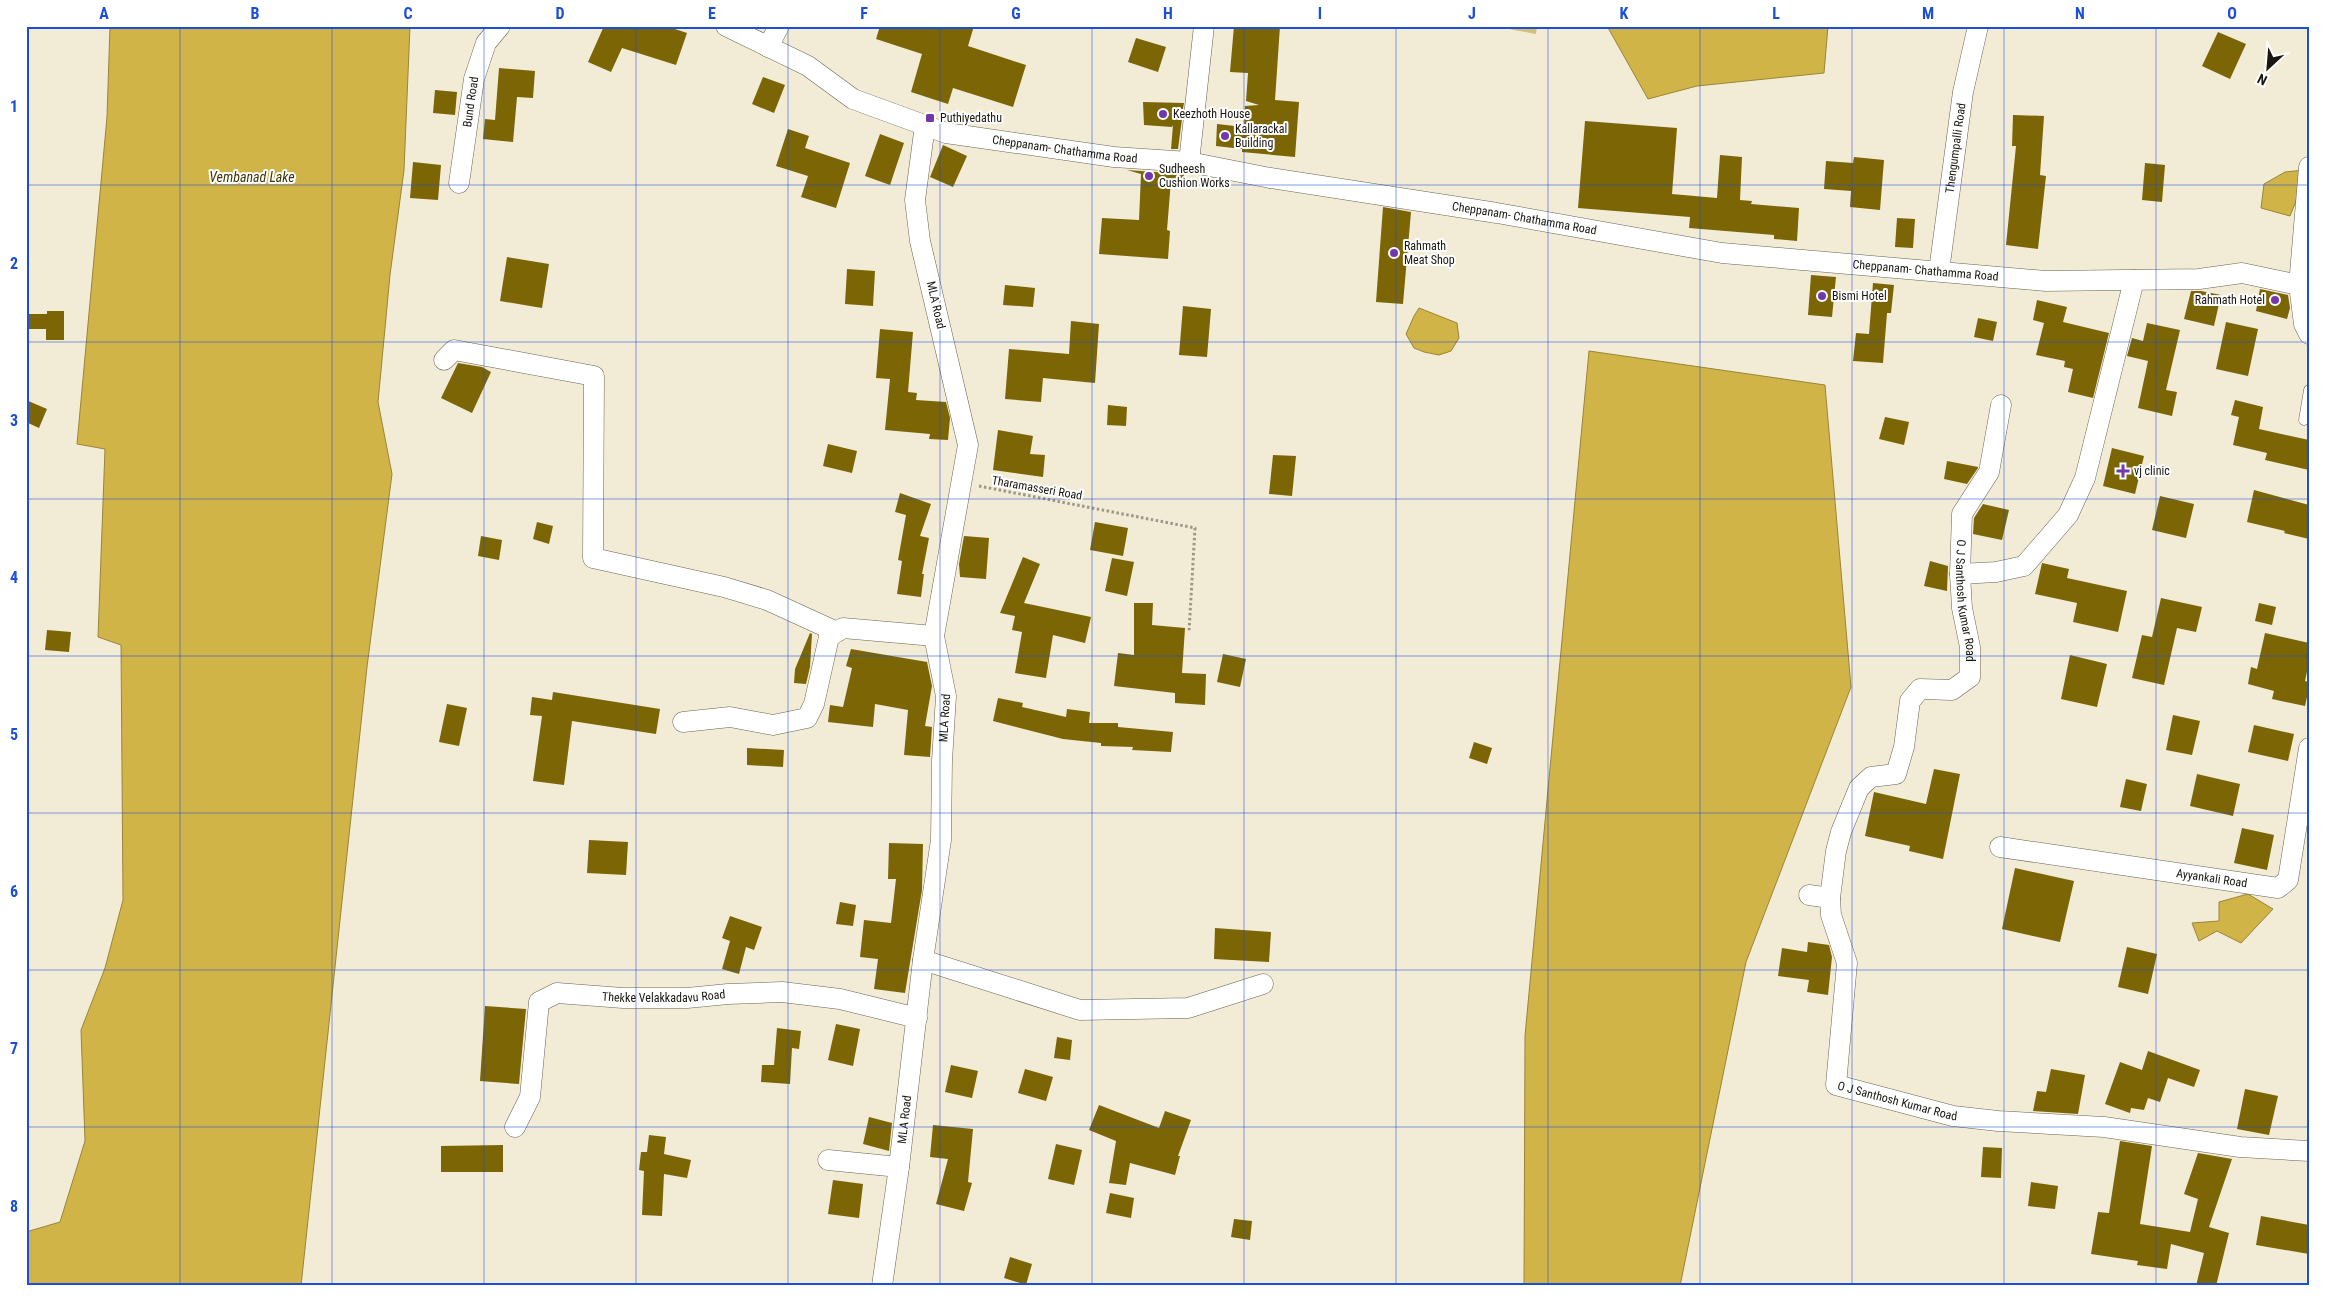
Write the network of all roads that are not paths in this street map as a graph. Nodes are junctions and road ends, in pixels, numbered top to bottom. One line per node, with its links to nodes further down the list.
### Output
1 (500, 26): 10 (street, Bund Road)
2 (726, 26): 6 (street, Cheppanam- Chathamma Road)
3 (779, 26): 6 (street)
4 (1204, 26): 8 (street)
5 (1978, 26): 11 (street, Thengumpalli Road)
6 (768, 46): 7 (street, Cheppanam- Chathamma Road)
7 (925, 126): 8 (street, Cheppanam- Chathamma Road); 21 (street, MLA Road)
8 (1189, 162): 11 (street, Cheppanam- Chathamma Road)
9 (2309, 167): 13 (street)
10 (459, 183)
11 (1939, 271): 12 (street, Cheppanam- Chathamma Road)
12 (2134, 280): 13 (street, Cheppanam- Chathamma Road); 19 (street)
13 (2299, 285): 14 (street)
14 (2309, 334)
15 (444, 360): 20 (street)
16 (2309, 390): 18 (lane)
17 (2001, 406): 19 (street, O J Santhosh Kumar Road)
18 (2304, 420)
19 (1960, 574): 26 (street, O J Santhosh Kumar Road)
20 (837, 632): 21 (street); 22 (street)
21 (934, 636): 27 (street, MLA Road)
22 (683, 722)
23 (2309, 748): 24 (street, Ayyankali Road)
24 (2000, 847)
25 (1809, 895): 26 (street)
26 (1830, 898): 31 (street, O J Santhosh Kumar Road)
27 (922, 960): 28 (street); 29 (street, MLA Road)
28 (1263, 984)
29 (917, 1018): 30 (street, Thekke Velakkadavu Road); 33 (street, MLA Road)
30 (515, 1127)
31 (2309, 1151)
32 (828, 1160): 33 (street)
33 (899, 1167): 34 (street, MLA Road)
34 (882, 1286)

